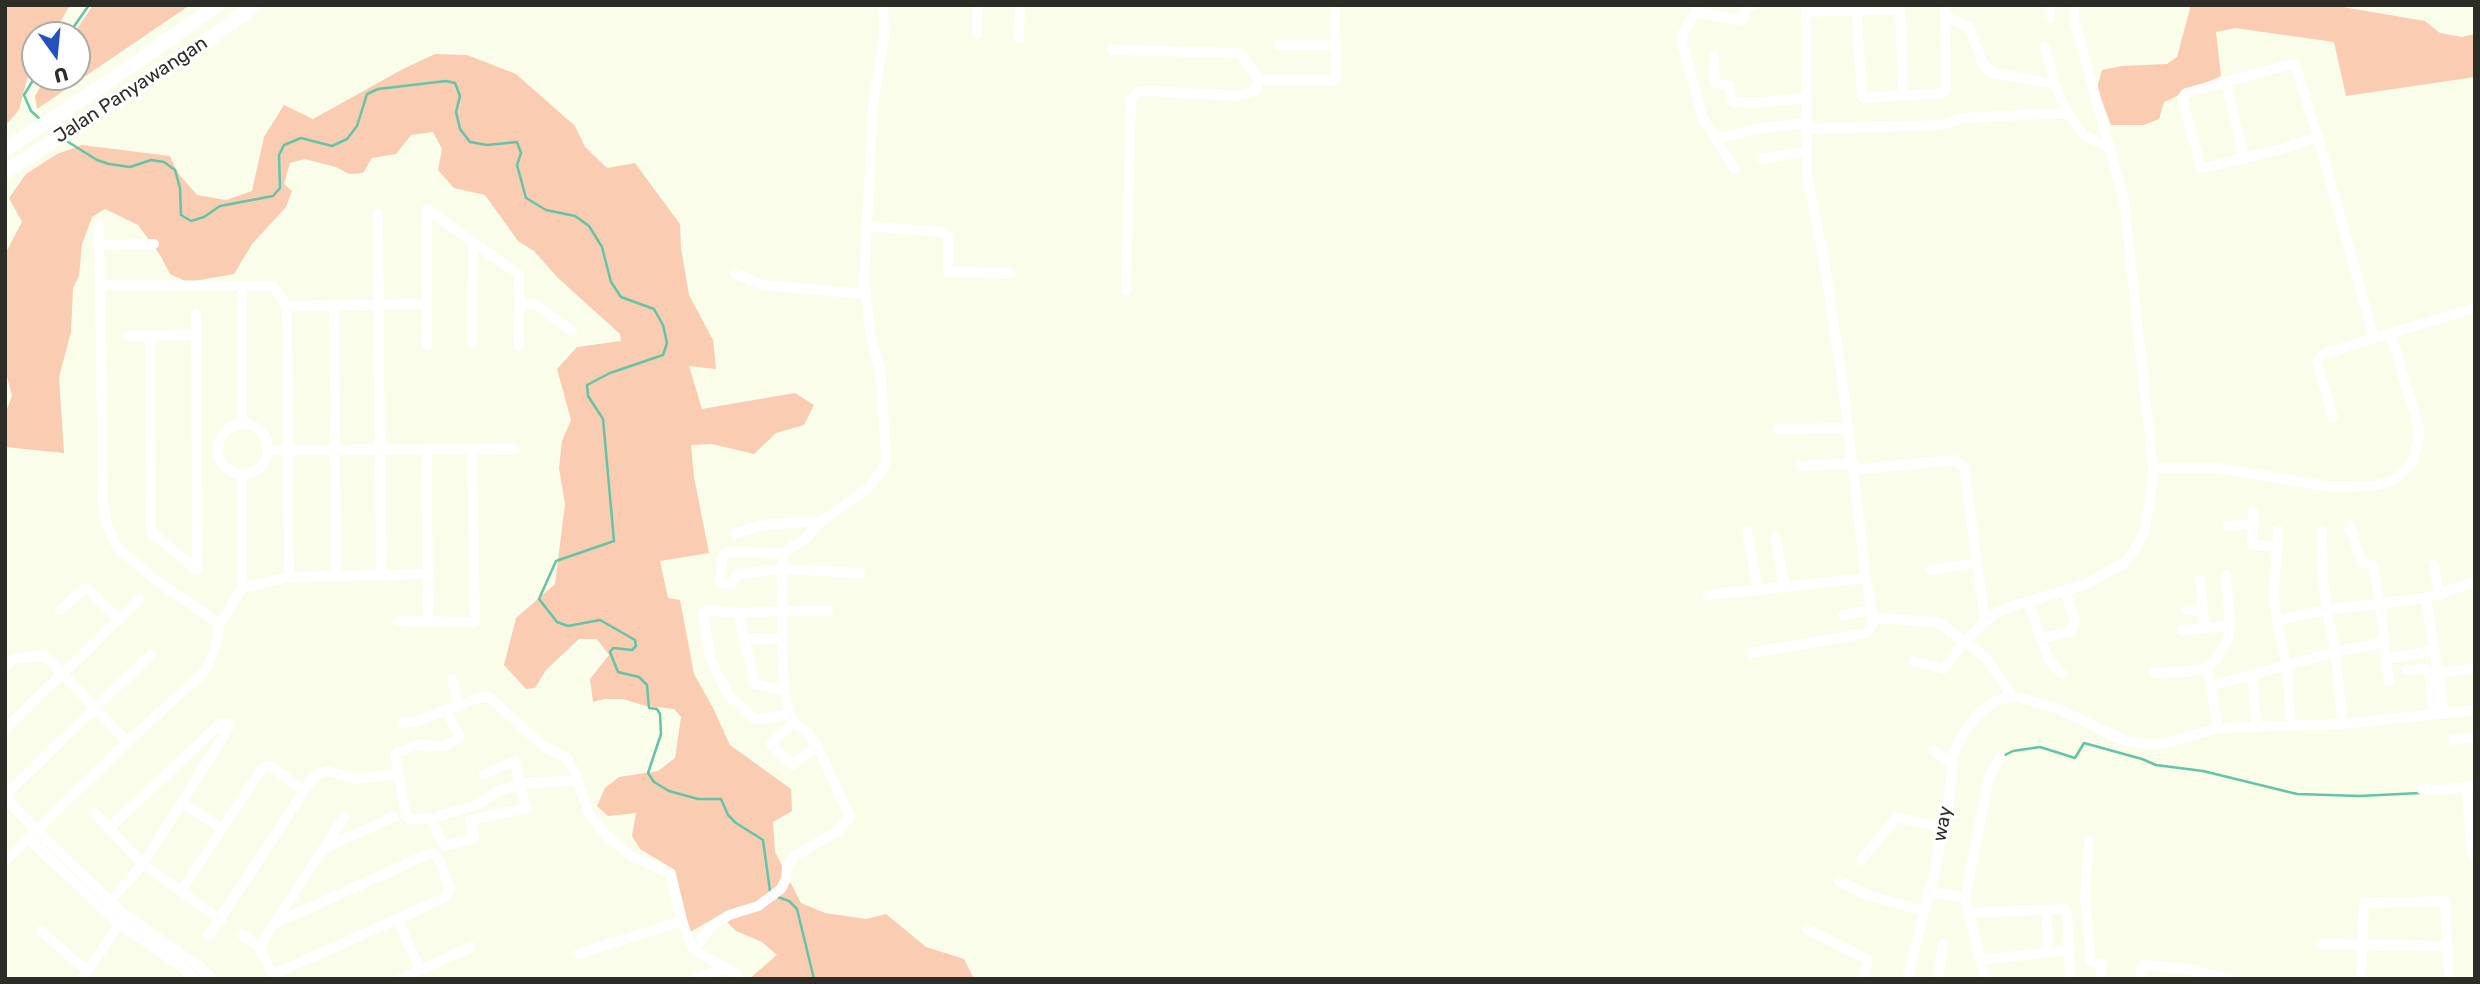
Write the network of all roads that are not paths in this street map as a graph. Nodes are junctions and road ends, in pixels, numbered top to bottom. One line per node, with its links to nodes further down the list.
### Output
1 (218, 5): 33 (main road, Jalan Panyawangan)
2 (256, 5): 38 (main road, Jalan Panyawangan)
3 (883, 5): 41 (street)
4 (977, 5): 16 (street)
5 (1020, 5): 17 (street)
6 (1335, 5): 19 (street)
7 (1753, 5): 31 (street)
8 (1945, 5): 14 (street)
9 (2050, 5): 15 (street)
10 (2074, 5): 32 (street)
11 (1856, 7): 12 (street); 13 (street); 26 (street)
12 (1900, 7): 26 (street)
13 (1806, 9): 27 (street)
14 (1947, 17): 25 (street); 26 (street)
15 (2050, 18)
16 (977, 34)
17 (1019, 38)
18 (1279, 45): 19 (street)
19 (1336, 45): 23 (street)
20 (2046, 47): 25 (street)
21 (1112, 50): 23 (street)
22 (1714, 56): 27 (street)
23 (1259, 80): 49 (street)
24 (2226, 82): 30 (street); 36 (street); 36 (street)
25 (2055, 84): 28 (street)
26 (1903, 95)
27 (1806, 98): 29 (street)
28 (2067, 113): 29 (street); 32 (street)
29 (1806, 126): 31 (street); 34 (street)
30 (2318, 136): 36 (street); 63 (street)
31 (1716, 139): 37 (street)
32 (2110, 148): 82 (street)
33 (5, 149)
34 (1807, 151): 35 (street); 69 (street)
35 (1761, 159)
36 (2244, 159)
37 (1735, 170)
38 (5, 172)
39 (378, 214): 53 (street)
40 (99, 225): 44 (street)
41 (866, 226): 46 (street); 50 (street)
42 (473, 243): 51 (street); 52 (street); 64 (street)
43 (153, 244): 44 (street)
44 (99, 245): 47 (street)
45 (735, 273): 50 (street)
46 (1011, 273)
47 (100, 285): 48 (street); 133 (street)
48 (242, 286): 54 (street); 68 (street)
49 (1126, 290)
50 (865, 294): 85 (street)
51 (427, 304): 53 (street); 65 (street)
52 (519, 304): 58 (street); 66 (street)
53 (379, 305): 55 (street); 71 (street)
54 (287, 306): 55 (street); 78 (street)
55 (334, 306): 79 (street)
56 (2475, 308): 59 (street)
57 (196, 314): 60 (street)
58 (572, 331)
59 (2391, 333): 63 (street); 82 (street)
60 (196, 335): 62 (street); 75 (street)
61 (127, 336): 62 (street)
62 (150, 336): 75 (street)
63 (2374, 338): 67 (street)
64 (472, 343)
65 (427, 345)
66 (519, 346)
67 (2333, 418)
68 (242, 424): 76 (street); 77 (street)
69 (1850, 428): 70 (street); 81 (street)
70 (1777, 429)
71 (380, 449): 72 (street); 79 (street); 101 (street)
72 (427, 449): 73 (street); 102 (street)
73 (472, 449): 74 (street); 132 (street)
74 (515, 449)
75 (196, 450): 76 (street)
76 (217, 450): 83 (street)
77 (269, 450): 78 (street); 83 (street)
78 (288, 450): 79 (street); 105 (street)
79 (335, 450): 104 (street)
80 (1801, 466): 81 (street)
81 (1854, 466): 96 (street); 106 (street)
82 (2153, 468): 112 (street)
83 (242, 475): 109 (street)
84 (2253, 512): 86 (street)
85 (822, 521): 92 (street); 95 (street)
86 (2252, 524): 88 (street); 94 (street)
87 (2349, 524): 118 (street)
88 (2228, 526)
89 (2278, 530): 94 (street)
90 (1747, 531): 111 (street)
91 (2322, 531): 121 (street)
92 (736, 533)
93 (1776, 539): 110 (street)
94 (2277, 547): 129 (street)
95 (783, 553): 98 (street); 98 (street)
96 (1976, 563): 99 (street); 131 (street)
97 (2434, 565): 113 (street)
98 (782, 569): 100 (street); 122 (street)
99 (1931, 570)
100 (860, 573)
101 (381, 575): 102 (street); 104 (street)
102 (428, 575): 132 (street)
103 (2225, 575): 134 (street)
104 (335, 576): 105 (street)
105 (289, 577): 109 (street)
106 (1866, 578): 110 (street); 126 (street)
107 (2200, 580): 124 (street)
108 (2475, 582): 113 (street)
109 (242, 588): 133 (street)
110 (1784, 588): 111 (street)
111 (1758, 591): 114 (street)
112 (2064, 591): 117 (street); 139 (street)
113 (2439, 594): 115 (street)
114 (1708, 595)
115 (2426, 598): 118 (street); 142 (street)
116 (139, 600): 128 (street)
117 (2028, 601): 131 (street); 139 (street)
118 (2381, 605): 121 (street); 141 (street)
119 (60, 610): 128 (street)
120 (2188, 610): 124 (street)
121 (2328, 610): 129 (street); 143 (street)
122 (782, 611): 123 (street); 125 (street); 138 (street)
123 (828, 611)
124 (2203, 611): 135 (street)
125 (738, 613): 137 (street); 168 (street)
126 (1872, 614): 127 (street); 140 (street); 144 (street)
127 (1843, 615)
128 (119, 620): 153 (street)
129 (2277, 620): 149 (street)
130 (397, 621): 132 (street)
131 (1984, 621): 140 (street)
132 (428, 622)
133 (220, 624): 177 (street)
134 (2230, 626): 135 (street); 150 (street)
135 (2205, 628): 136 (street)
136 (2182, 631)
137 (744, 639): 138 (street); 161 (street)
138 (782, 639): 161 (street)
139 (2041, 639): 156 (street)
140 (1964, 642): 147 (street); 162 (street)
141 (2384, 642): 143 (street); 146 (street)
142 (2435, 650): 146 (street); 155 (street)
143 (2336, 652): 149 (street); 170 (street)
144 (1752, 653)
145 (151, 654): 163 (street)
146 (2386, 659): 159 (street)
147 (1913, 661)
148 (5, 667): 153 (street)
149 (2287, 667): 157 (street); 171 (street)
150 (2207, 668): 154 (street); 160 (street)
151 (2475, 668): 155 (street)
152 (2407, 670): 167 (street)
153 (63, 673): 163 (street); 174 (street)
154 (2154, 673)
155 (2439, 673): 167 (street)
156 (2062, 674)
157 (2252, 675): 160 (street); 172 (street)
158 (452, 679): 164 (street)
159 (2389, 682)
160 (2210, 686): 173 (street)
161 (784, 691): 168 (street)
162 (2013, 696): 173 (street); 181 (street, way)
163 (96, 707): 177 (street); 197 (street)
164 (459, 707): 166 (street); 184 (street)
165 (2475, 710): 167 (street)
166 (447, 711): 169 (street); 185 (street)
167 (2439, 713): 170 (street)
168 (792, 718): 178 (street); 178 (street)
169 (402, 723)
170 (2342, 724): 171 (street)
171 (2291, 726): 172 (street)
172 (2257, 727): 173 (street)
173 (2218, 728)
174 (5, 729)
175 (2475, 737): 176 (street)
176 (2453, 740)
177 (127, 742): 197 (street)
178 (817, 745): 229 (street)
179 (1933, 750): 181 (street)
180 (2000, 757): 209 (street)
181 (1951, 762): 196 (street, way)
182 (484, 774): 185 (street)
183 (392, 775): 188 (street)
184 (578, 780): 185 (street); 217 (street)
185 (519, 784): 191 (street)
186 (2471, 785): 187 (street); 200 (street)
187 (2421, 789)
188 (304, 791): 195 (street); 216 (street)
189 (182, 802): 194 (street); 195 (street); 203 (street)
190 (93, 812): 194 (street)
191 (439, 816)
192 (344, 817): 199 (street)
193 (394, 817): 199 (street)
194 (110, 828): 203 (street)
195 (221, 828): 207 (street)
196 (1943, 828): 202 (street); 208 (street, way)
197 (33, 835): 201 (street); 204 (street); 206 (street)
198 (2089, 840): 250 (street)
199 (324, 848): 218 (street)
200 (2475, 856)
201 (5, 860)
202 (1861, 860)
203 (143, 864): 207 (street); 210 (street)
204 (89, 879): 206 (street); 210 (street)
205 (1839, 881): 212 (street)
206 (80, 888): 210 (street)
207 (181, 891): 216 (street)
208 (1928, 891): 209 (street); 212 (street, way)
209 (1965, 898): 213 (street)
210 (107, 905): 215 (street)
211 (2046, 910): 213 (street); 230 (street); 231 (street)
212 (1924, 911): 241 (street, way)
213 (1969, 913): 233 (street)
214 (397, 919): 218 (street); 235 (street); 239 (street)
215 (122, 920): 237 (street); 238 (street); 243 (street)
216 (221, 920): 222 (street)
217 (682, 921): 229 (street); 232 (street)
218 (276, 923): 227 (street)
219 (1807, 929): 246 (street)
220 (41, 931): 237 (street)
221 (242, 934): 227 (street)
222 (208, 936)
223 (1943, 944): 247 (street)
224 (2320, 944): 225 (street)
225 (2362, 945): 226 (street); 226 (street); 252 (street)
226 (2449, 946): 253 (street)
227 (259, 947): 239 (street)
228 (471, 947): 235 (street)
229 (694, 949): 234 (street)
230 (2068, 950): 231 (street); 249 (street)
231 (2049, 952): 233 (street)
232 (578, 954)
233 (1981, 960): 248 (street)
234 (727, 968): 240 (street); 245 (street)
235 (419, 970): 244 (street)
236 (2186, 974): 242 (street); 251 (street)
237 (85, 975)
238 (206, 977)
239 (273, 977)
240 (697, 978)
241 (1909, 978)
242 (2231, 978)
243 (196, 979)
244 (400, 979)
245 (739, 979)
246 (1863, 979)
247 (1938, 979)
248 (1985, 979)
249 (2070, 979)
250 (2101, 979)
251 (2140, 979)
252 (2361, 979)
253 (2449, 979)

